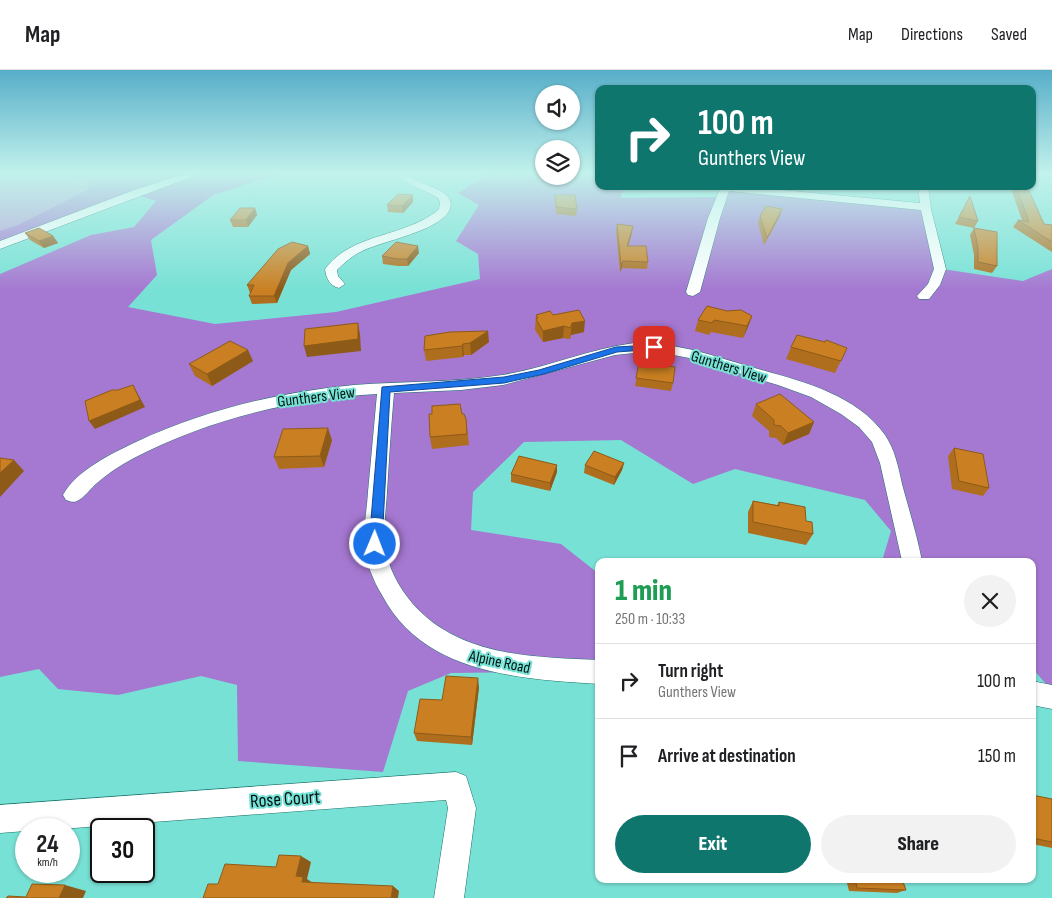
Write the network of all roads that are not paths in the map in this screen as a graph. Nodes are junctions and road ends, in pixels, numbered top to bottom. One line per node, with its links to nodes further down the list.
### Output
1 (82, 213): 6 (street)
2 (83, 213): 6 (street)
3 (440, 213): 8 (street)
4 (716, 213): 9 (street)
5 (927, 213): 10 (street)
6 (79, 214): 7 (street)
7 (0, 245)
8 (339, 284)
9 (693, 292)
10 (924, 296)
11 (386, 389): 12 (street, Gunthers View); 13 (street, Gunthers View); 14 (street, Alpine Road)
12 (73, 495)
13 (911, 558)
14 (595, 672)
15 (1036, 694): 16 (street)
16 (1052, 697)
17 (0, 819): 18 (street, Rose Court)
18 (449, 898)

